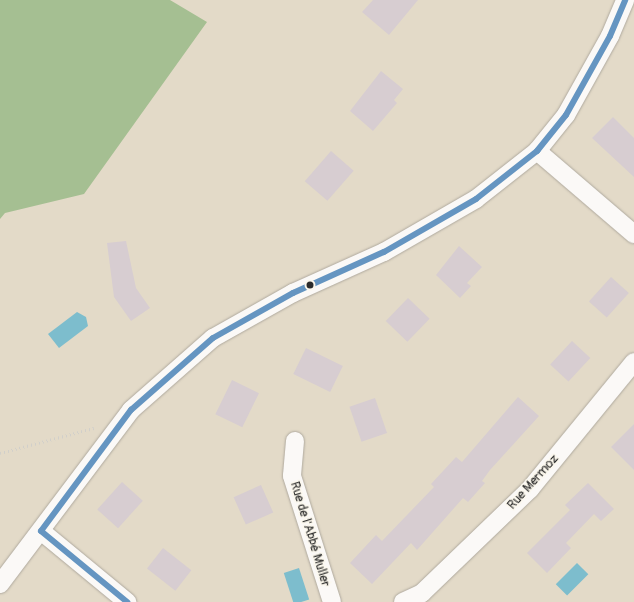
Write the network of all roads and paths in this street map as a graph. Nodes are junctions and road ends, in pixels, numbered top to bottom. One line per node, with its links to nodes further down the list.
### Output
1 (625, 0): 2 (street)
2 (537, 151): 3 (street); 5 (street)
3 (634, 234)
4 (634, 362): 12 (street, Rue Mermoz)
5 (116, 431): 7 (path); 8 (street)
6 (294, 441): 11 (street, Rue de l'Abbé Muller)
7 (0, 453)
8 (41, 531): 9 (street); 10 (street)
9 (0, 584)
10 (127, 602)
11 (332, 602)
12 (403, 602)

